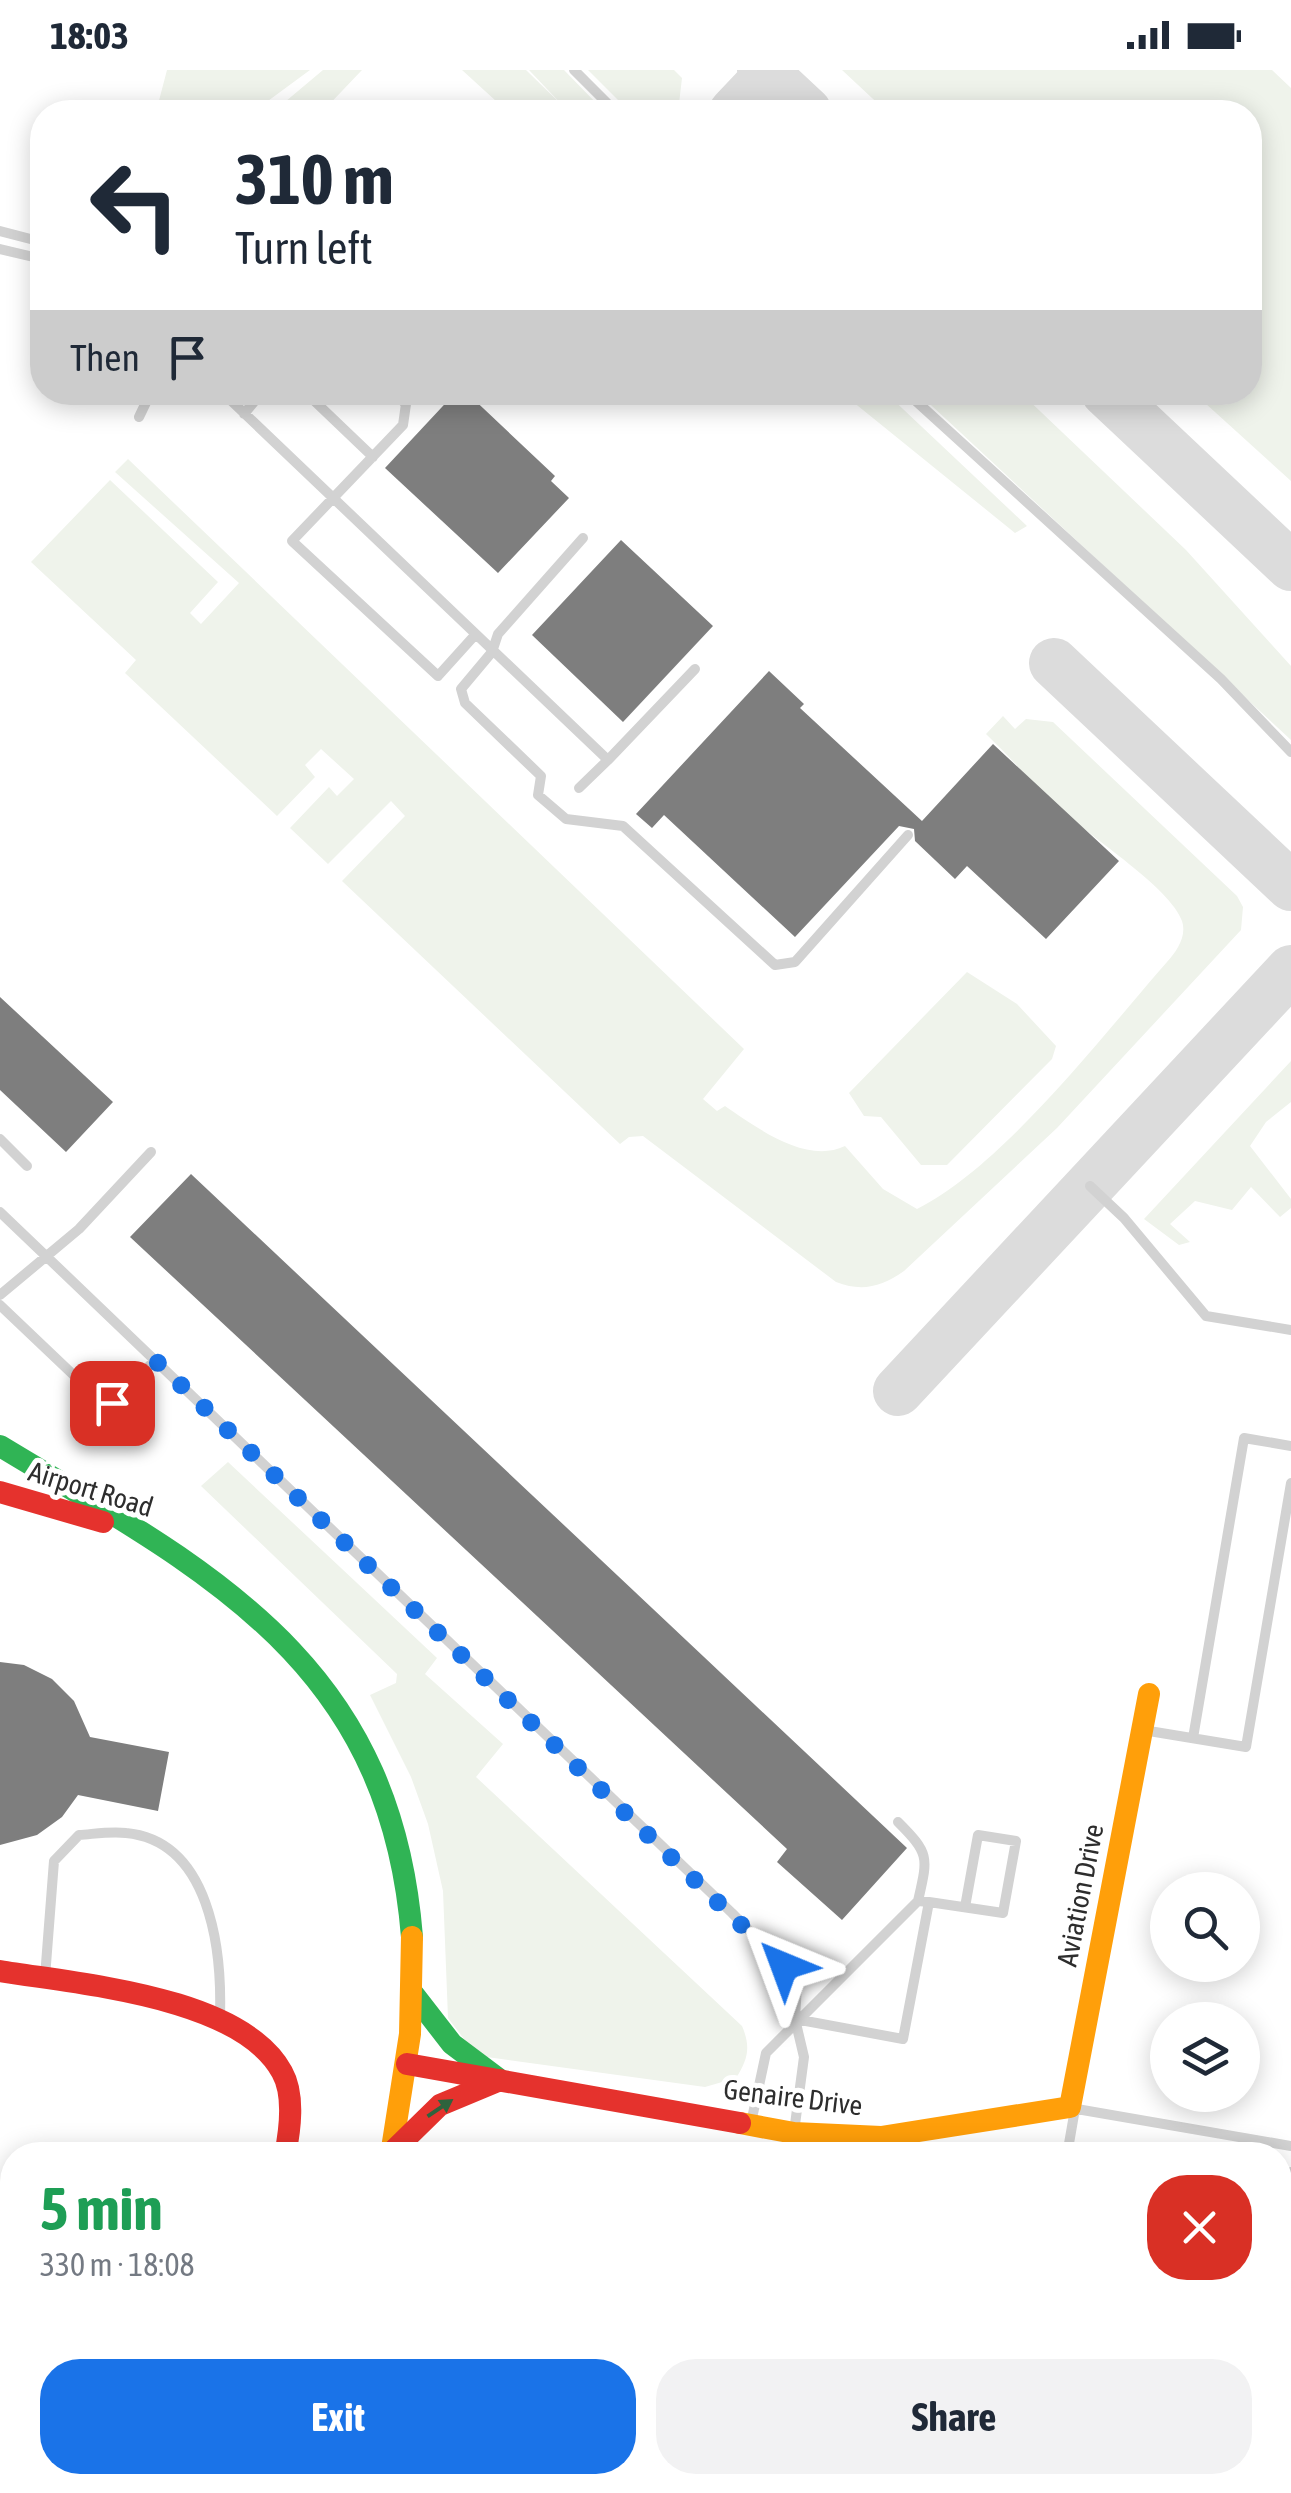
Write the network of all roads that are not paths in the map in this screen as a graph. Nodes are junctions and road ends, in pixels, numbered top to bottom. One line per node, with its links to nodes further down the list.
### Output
1 (574, 70): 2 (lane)
2 (604, 100)
3 (0, 231): 4 (lane)
4 (30, 239)
5 (0, 249): 6 (lane)
6 (30, 257)
7 (144, 405): 14 (lane)
8 (235, 405): 13 (lane)
9 (251, 405): 13 (lane)
10 (318, 405): 15 (lane)
11 (406, 405): 15 (lane)
12 (920, 405): 21 (lane)
13 (244, 414): 16 (lane)
14 (139, 417)
15 (372, 457): 16 (lane)
16 (333, 499): 18 (lane); 18 (lane)
17 (584, 538): 19 (lane)
18 (475, 635): 19 (lane)
19 (492, 652): 22 (lane); 24 (lane)
20 (695, 669): 22 (lane)
21 (1291, 752)
22 (608, 760): 23 (lane)
23 (580, 788)
24 (908, 835)
25 (0, 1140): 27 (lane)
26 (151, 1152): 30 (lane)
27 (27, 1166)
28 (1090, 1186): 33 (lane)
29 (0, 1212): 30 (lane)
30 (45, 1255): 31 (lane); 34 (lane)
31 (0, 1295)
32 (0, 1305): 34 (lane)
33 (1291, 1330)
34 (155, 1360): 49 (lane)
35 (0, 1446): 39 (street)
36 (1291, 1446): 42 (lane)
37 (1291, 1483): 42 (lane)
38 (0, 1492): 39 (street, Airport Road)
39 (164, 1544): 48 (street)
40 (1149, 1694): 41 (street, Aviation Drive)
41 (1142, 1730): 42 (lane); 53 (street, Aviation Drive)
42 (1193, 1738)
43 (898, 1822): 44 (lane)
44 (924, 1901): 45 (lane); 49 (lane); 49 (lane)
45 (965, 1907): 45 (lane)
46 (0, 1970): 47 (street)
47 (46, 1980): 50 (street); 50 (lane)
48 (414, 1995): 51 (street); 52 (street)
49 (795, 2019): 54 (lane); 55 (lane)
50 (220, 2022): 56 (street)
51 (408, 2064): 52 (street, Genaire Drive); 57 (street)
52 (500, 2080): 54 (street, Genaire Drive); 58 (street, one-way to 52)
53 (1072, 2108): 55 (street, Genaire Drive); 59 (lane); 60 (lane, Genaire Drive)
54 (751, 2124): 55 (street, Genaire Drive)
55 (794, 2133)
56 (286, 2142)
57 (393, 2142)
58 (403, 2142)
59 (1068, 2142)
60 (1268, 2142)

